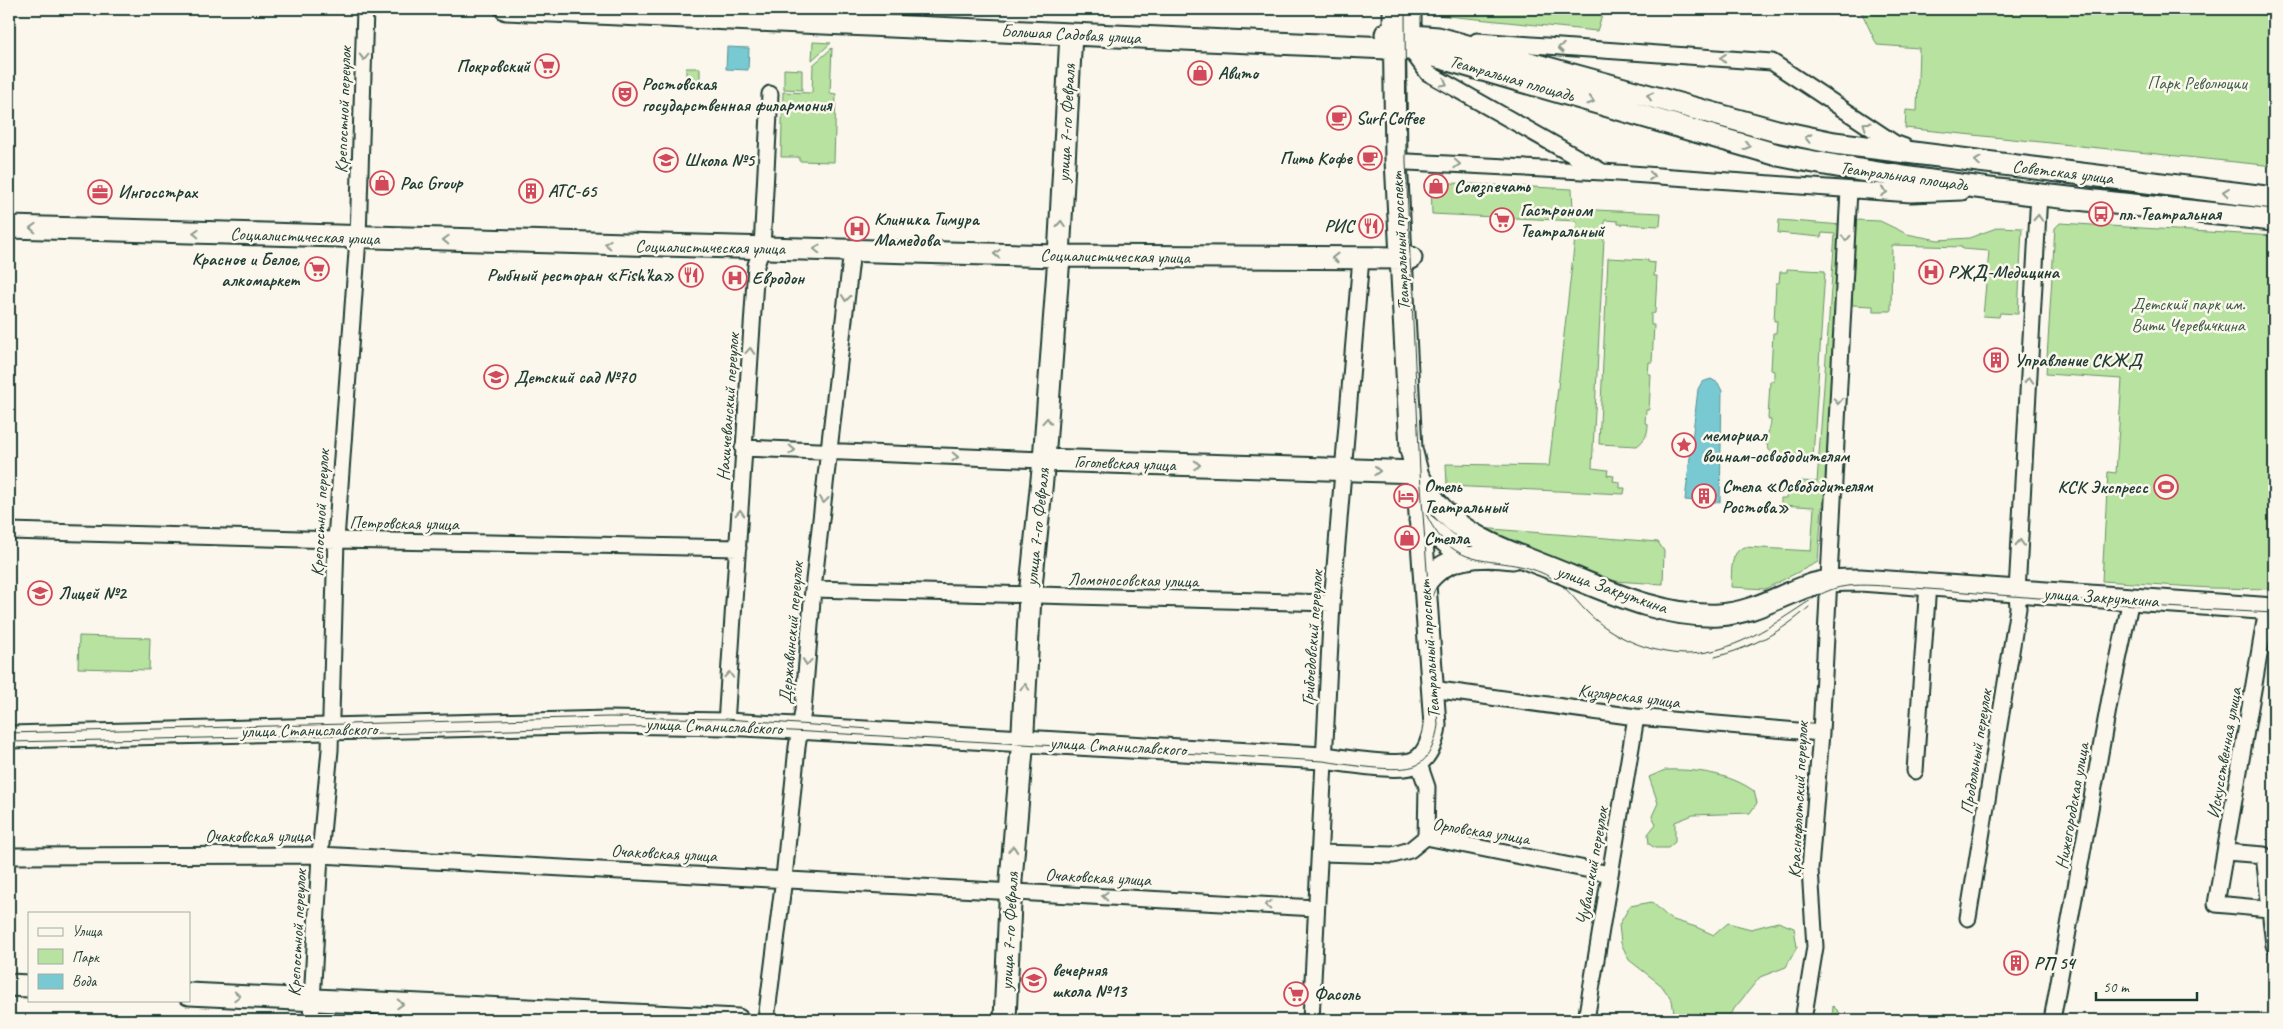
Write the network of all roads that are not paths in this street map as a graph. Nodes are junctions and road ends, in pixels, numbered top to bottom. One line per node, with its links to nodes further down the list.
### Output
1 (365, 9): 21 (street, Крепостной переулок, one-way to 21)
2 (506, 9): 6 (street, Большая Садовая улица)
3 (821, 9): 8 (street, Большая Садовая улица)
4 (1394, 9): 8 (street, Театральный проспект)
5 (1410, 9): 8 (street, Театральный проспект)
6 (1071, 34): 8 (street, Большая Садовая улица); 24 (street, улица 7-го Февраля, one-way to 6)
7 (1438, 38): 8 (street, Театральная площадь); 10 (street, Театральная площадь, one-way to 7); 10 (street, Театральная площадь, one-way to 7)
8 (1403, 42): 11 (street, Театральный проспект); 12 (street, Театральная площадь, one-way to 12); 15 (street, Театральная площадь, one-way to 15); 26 (street, Театральный проспект)
9 (770, 94): 22 (street, Нахичеванский переулок)
10 (1925, 155): 13 (street, Советская улица, one-way to 10)
11 (1408, 162): 12 (street, Театральная площадь, one-way to 12); 26 (street, Театральный проспект)
12 (1604, 172): 14 (street, Театральная площадь, one-way to 14)
13 (2201, 189): 17 (street, Советская улица, one-way to 13); 18 (street)
14 (1849, 190): 15 (street, Театральная площадь, one-way to 15); 38 (street, Краснофлотский переулок, one-way to 38)
15 (2008, 190): 16 (street, Советская улица)
16 (2039, 194): 18 (street, Советская улица); 42 (street, Продольный переулок, one-way to 16)
17 (2274, 198)
18 (2198, 212): 19 (street, Советская улица)
19 (2274, 220)
20 (9, 227): 21 (street, Социалистическая улица, one-way to 20)
21 (358, 238): 22 (street, Социалистическая улица, one-way to 21); 34 (street, Крепостной переулок)
22 (762, 248): 23 (street, Социалистическая улица, one-way to 22); 27 (street, Нахичеванский переулок, one-way to 22)
23 (852, 250): 24 (street, Социалистическая улица, one-way to 23); 28 (street, Державинский переулок, one-way to 28)
24 (1059, 256): 25 (street, Социалистическая улица, one-way to 24); 29 (street, улица 7-го Февраля, one-way to 24)
25 (1361, 258): 26 (street, Социалистическая улица); 30 (street, Грибоедовский переулок)
26 (1406, 258): 31 (street, Театральный проспект)
27 (744, 448): 28 (street, Гоголевская улица, one-way to 28); 35 (street, Нахичеванский переулок, one-way to 27)
28 (829, 452): 29 (street, Гоголевская улица, one-way to 29); 41 (street, Державинский переулок, one-way to 41)
29 (1044, 460): 30 (street, Гоголевская улица, one-way to 30); 43 (street, улица 7-го Февраля)
30 (1344, 470): 31 (street, Гоголевская улица, one-way to 31); 45 (street, Грибоедовский переулок)
31 (1417, 472): 32 (street, Театральный проспект); 37 (street, улица Закруткина)
32 (1420, 520): 36 (street); 39 (street, Театральный проспект)
33 (9, 530): 34 (street, Петровская улица)
34 (336, 540): 35 (street, Петровская улица); 50 (street, Крепостной переулок)
35 (738, 548): 49 (street, Нахичеванский переулок, one-way to 35)
36 (1465, 558): 37 (street, улица Закруткина); 39 (street, улица Закруткина)
37 (1531, 560): 38 (street, улица Закруткина)
38 (1829, 581): 40 (street, улица Закруткина); 52 (street, Краснофлотский переулок)
39 (1425, 584): 47 (street, Театральный проспект)
40 (1928, 584): 42 (street, улица Закруткина); 57 (street)
41 (813, 589): 43 (street, Ломоносовская улица); 51 (street, Державинский переулок, one-way to 51)
42 (2017, 591): 44 (street, улица Закруткина); 68 (street, Продольный переулок)
43 (1030, 596): 45 (street, Ломоносовская улица); 54 (street, улица 7-го Февраля, one-way to 43)
44 (2131, 599): 46 (street, улица Закруткина); 80 (street, Нижегородская улица)
45 (1332, 603): 55 (street, Грибоедовский переулок)
46 (2271, 609): 60 (street, Искусственная улица)
47 (1432, 689): 48 (street, Кизлярская улица); 56 (street, Театральный проспект)
48 (1636, 717): 52 (street, Кизлярская улица); 63 (street, Чувашский переулок)
49 (726, 724): 50 (street, улица Станиславского); 51 (street, улица Станиславского)
50 (331, 729): 53 (street, улица Станиславского); 61 (street, Крепостной переулок)
51 (801, 729): 54 (street, улица Станиславского); 64 (street, Державинский переулок)
52 (1821, 733): 79 (street, Краснофлотский переулок)
53 (9, 737)
54 (1023, 740): 55 (street, улица Станиславского); 65 (street, улица 7-го Февраля, one-way to 54)
55 (1323, 758): 56 (street, улица Станиславского); 59 (street, Грибоедовский переулок)
56 (1418, 762): 58 (street)
57 (1914, 771)
58 (1426, 837): 59 (street, Орловская улица); 63 (street, Орловская улица)
59 (1320, 852): 66 (street, Грибоедовский переулок)
60 (2226, 852): 67 (street); 67 (street, Искусственная улица)
61 (320, 855): 62 (street, Очаковская улица); 64 (street, Очаковская улица); 73 (street, Крепостной переулок)
62 (9, 856)
63 (1610, 874): 78 (street, Чувашский переулок)
64 (784, 878): 65 (street, Очаковская улица); 75 (street, Державинский переулок)
65 (1010, 891): 66 (street, Очаковская улица, one-way to 65); 76 (street, улица 7-го Февраля)
66 (1316, 908): 77 (street, Грибоедовский переулок)
67 (2269, 909): 69 (street)
68 (1968, 918)
69 (2274, 945)
70 (9, 985): 71 (street)
71 (28, 986)
72 (190, 994): 73 (street, one-way to 73)
73 (312, 1010): 74 (street, one-way to 74)
74 (738, 1020)
75 (766, 1020)
76 (1005, 1020)
77 (1310, 1020)
78 (1586, 1020)
79 (1803, 1020)
80 (2052, 1020)

